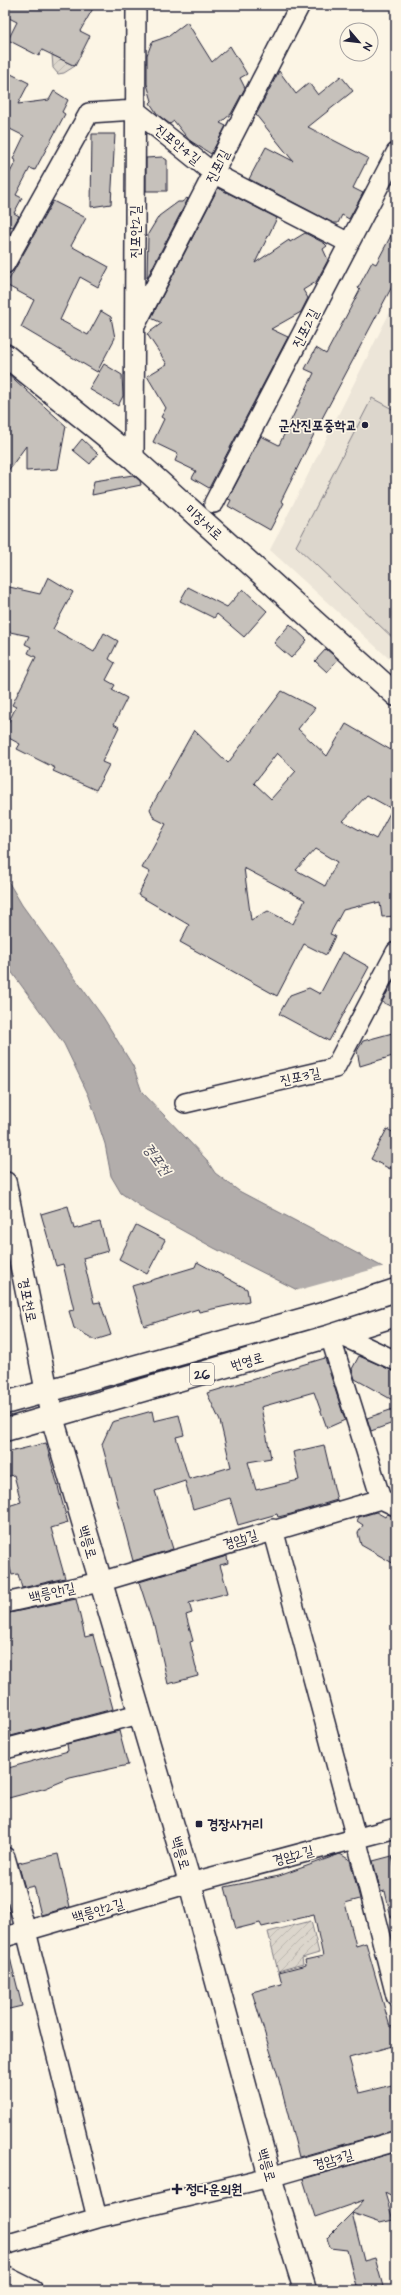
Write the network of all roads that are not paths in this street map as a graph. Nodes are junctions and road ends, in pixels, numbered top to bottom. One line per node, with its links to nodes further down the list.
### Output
1 (136, 5): 3 (street, 진포안2길)
2 (300, 5): 5 (street, 진포1길)
3 (135, 110): 5 (street, 진포안4길); 7 (street); 8 (street, 진포안2길)
4 (396, 153): 6 (street, 진포2길)
5 (213, 173): 6 (street, 진포안4길); 8 (street, 진포1길)
6 (349, 243): 11 (street, 진포2길)
7 (5, 264)
8 (135, 327): 10 (street, 진포안2길)
9 (5, 355): 10 (street, 미장서로)
10 (134, 459): 12 (street, 미장서로)
11 (214, 503)
12 (396, 695)
13 (396, 952): 14 (street, 진포3길)
14 (185, 1103)
15 (6, 1192): 20 (street, 경포천로)
16 (396, 1290): 20 (street, 번영로 / 26)
17 (396, 1315): 18 (street, 번영로 / 26)
18 (340, 1333): 19 (street); 22 (street, 번영로 / 26); 24 (street, 경암1길)
19 (396, 1360)
20 (46, 1391): 21 (street, 번영로 / 26); 22 (street, 경포천로)
21 (5, 1403)
22 (52, 1417): 23 (street, 번영로 / 26); 26 (street, 백릉로)
23 (5, 1430)
24 (388, 1502): 25 (street, 경암1길)
25 (273, 1529): 26 (street, 경암1길); 31 (street)
26 (100, 1582): 27 (street, 백릉안1길); 28 (street, 백릉로)
27 (5, 1603)
28 (140, 1714): 29 (street); 33 (street, 백릉로)
29 (5, 1749)
30 (396, 1828): 31 (street, 경암2길)
31 (356, 1838): 33 (street, 경암2길); 36 (street)
32 (5, 1857): 34 (street)
33 (190, 1883): 34 (street, 백릉안2길); 38 (street, 백릉로)
34 (26, 1931): 35 (street, 백릉안2길); 39 (street)
35 (5, 1937)
36 (396, 1996)
37 (396, 2141): 38 (street, 경암3길)
38 (270, 2177): 39 (street, 경암3길); 43 (street, 백릉로)
39 (97, 2218): 40 (street, 경암3길)
40 (5, 2245)
41 (5, 2276): 42 (street)
42 (33, 2290)
43 (305, 2290)

